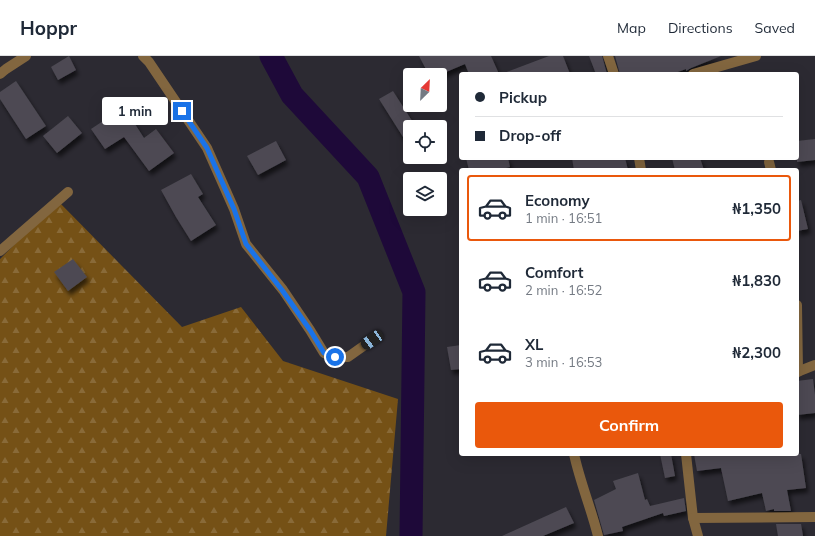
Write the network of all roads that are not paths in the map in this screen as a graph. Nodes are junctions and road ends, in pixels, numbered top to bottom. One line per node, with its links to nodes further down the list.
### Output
1 (26, 56): 7 (street)
2 (143, 56): 10 (street)
3 (608, 56): 5 (street)
4 (756, 56): 6 (street)
5 (613, 72)
6 (700, 72)
7 (0, 74)
8 (68, 192): 9 (street)
9 (0, 250)
10 (372, 340)
11 (815, 365): 12 (street)
12 (799, 372)
13 (574, 456): 17 (street)
14 (686, 456): 16 (street)
15 (815, 517): 16 (street)
16 (693, 518): 18 (street)
17 (598, 536)
18 (698, 536)

